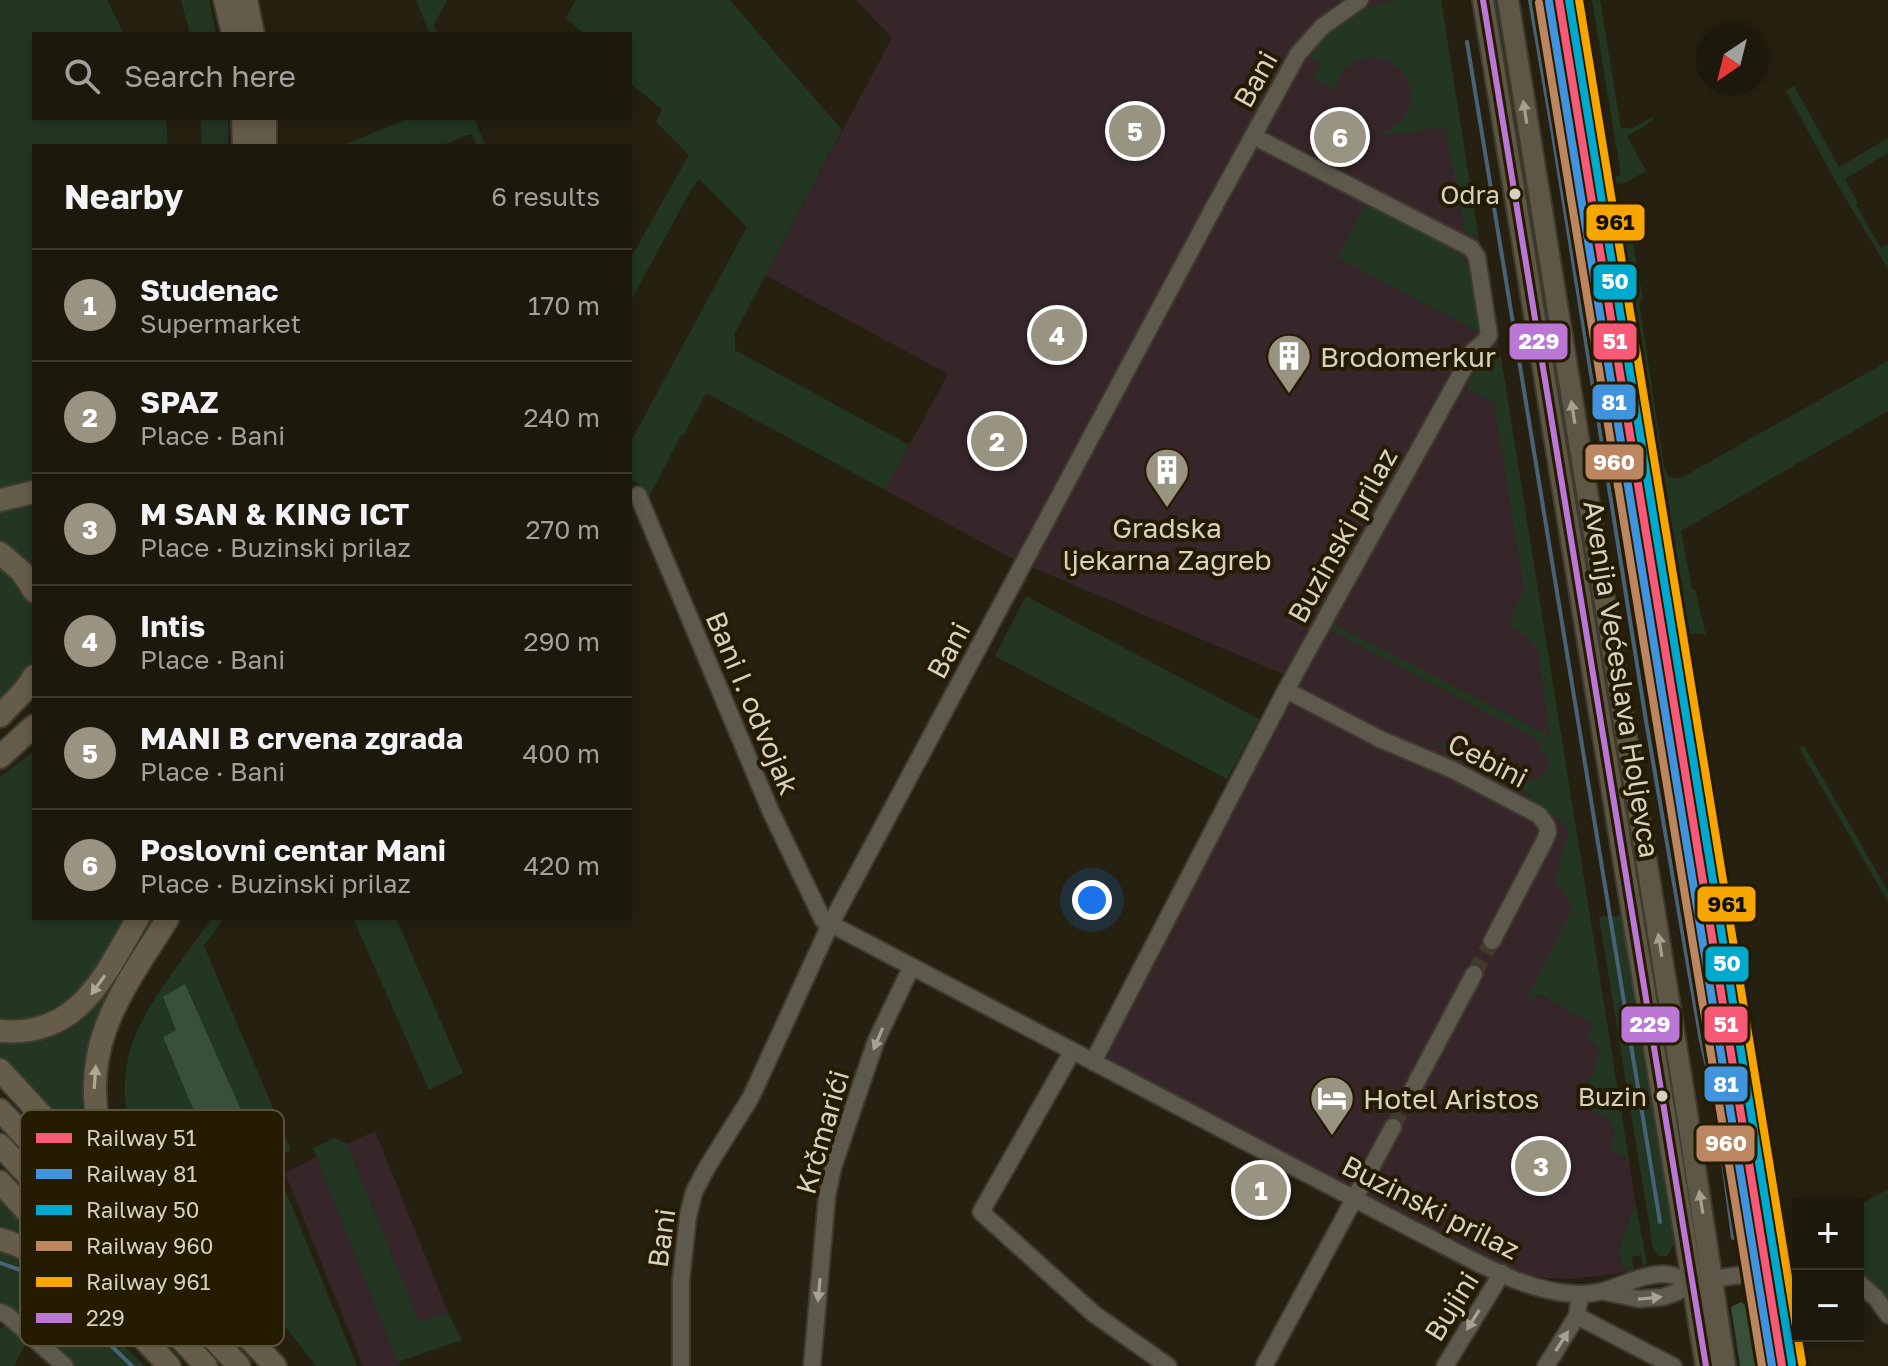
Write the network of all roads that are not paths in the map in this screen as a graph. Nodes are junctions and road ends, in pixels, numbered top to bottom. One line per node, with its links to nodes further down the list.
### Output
1 (225, 0): 6 (highway)
2 (246, 0): 7 (highway)
3 (1360, 0): 10 (street, Bani)
4 (1483, 0): 51 (main road, Avenija Većeslava Holjevca)
5 (1508, 0): 51 (main road, Avenija Većeslava Holjevca, one-way to 5)
6 (233, 32)
7 (253, 32)
8 (243, 120): 11 (highway)
9 (265, 120): 12 (highway)
10 (1253, 136): 19 (street, Buzinski prilaz); 28 (street, Bani)
11 (244, 144)
12 (265, 144)
13 (32, 492): 15 (highway)
14 (638, 495): 28 (street, Bani I. odvojak)
15 (0, 500)
16 (0, 553): 17 (highway)
17 (32, 588)
18 (32, 679): 21 (highway)
19 (1286, 690): 29 (street, Cebini); 34 (street, Buzinski prilaz)
20 (32, 698): 23 (highway)
21 (0, 716)
22 (32, 728): 25 (highway)
23 (0, 730)
24 (32, 744): 25 (highway)
25 (0, 760)
26 (137, 920): 32 (highway, one-way to 32)
27 (167, 920): 39 (highway, one-way to 27)
28 (830, 925): 30 (street, Buzinski prilaz); 68 (street, Bani)
29 (1492, 941)
30 (911, 968): 33 (street, Buzinski prilaz); 69 (street, Krčmarići, one-way to 69)
31 (1474, 974): 36 (street)
32 (0, 1031)
33 (1072, 1052): 34 (street, Buzinski prilaz); 70 (street)
34 (1093, 1062): 45 (street, Buzinski prilaz)
35 (0, 1070): 38 (highway)
36 (1409, 1096)
37 (0, 1110): 41 (highway)
38 (37, 1110)
39 (95, 1110)
40 (1393, 1127): 45 (street)
41 (20, 1131)
42 (0, 1145): 43 (highway)
43 (20, 1166)
44 (0, 1182): 46 (highway)
45 (1354, 1198): 50 (street, Buzinski prilaz); 71 (street)
46 (20, 1204)
47 (0, 1239): 48 (highway)
48 (20, 1245)
49 (1792, 1270): 51 (street, Buzinski prilaz)
50 (1502, 1273): 53 (street, Buzinski prilaz); 72 (street, Bujini, one-way to 72)
51 (1702, 1281): 53 (street, Buzinski prilaz); 75 (main road, Avenija Većeslava Holjevca); 76 (main road, Avenija Većeslava Holjevca)
52 (1864, 1287): 55 (street)
53 (1580, 1295): 56 (street)
54 (0, 1312): 57 (street)
55 (1888, 1315)
56 (1577, 1316): 73 (street, one-way to 56); 74 (street)
57 (20, 1326)
58 (42, 1346): 63 (street)
59 (151, 1346): 64 (highway)
60 (187, 1346): 65 (highway)
61 (220, 1346): 66 (highway)
62 (256, 1346): 67 (highway)
63 (65, 1366)
64 (169, 1366)
65 (206, 1366)
66 (239, 1366)
67 (275, 1366)
68 (681, 1366)
69 (812, 1366)
70 (1168, 1366)
71 (1264, 1366)
72 (1445, 1366)
73 (1546, 1366)
74 (1673, 1366)
75 (1706, 1366)
76 (1725, 1366)

